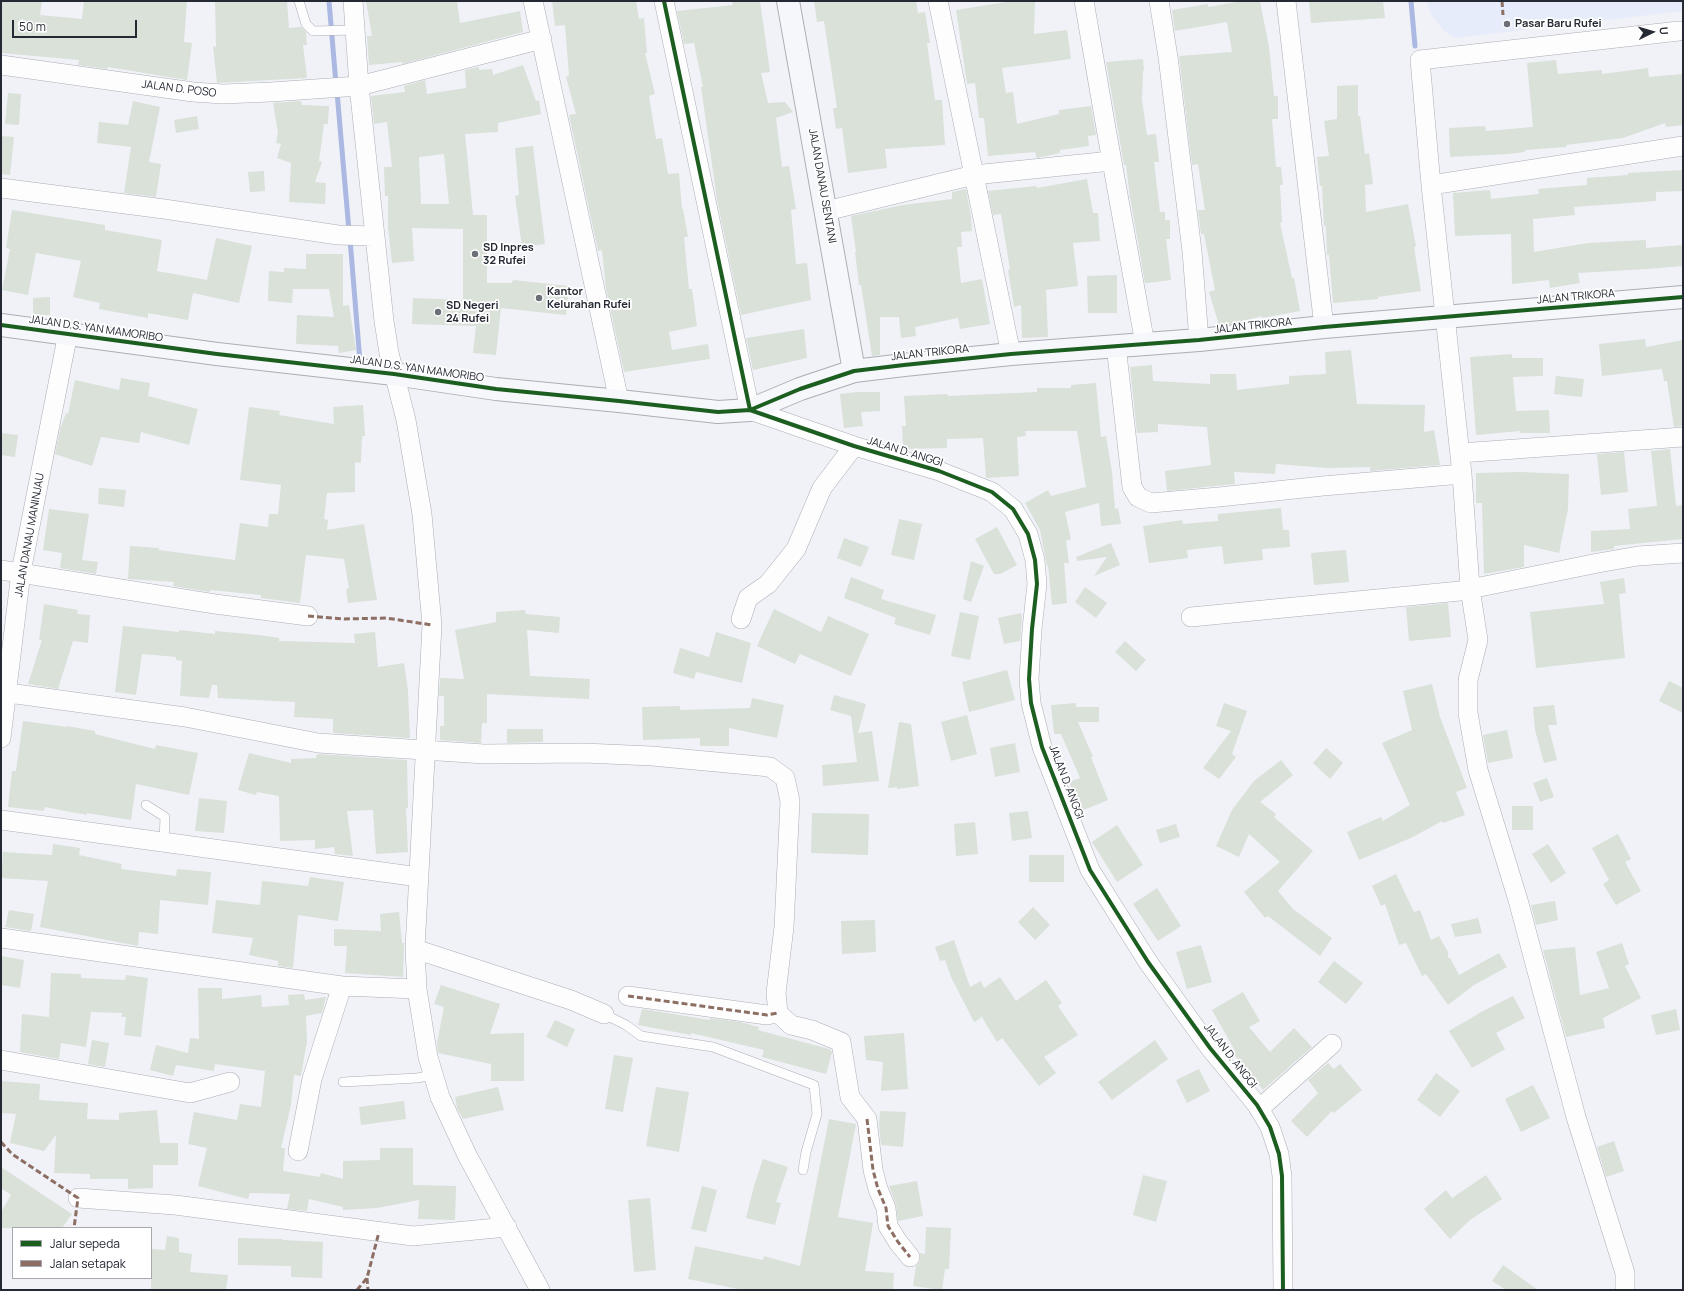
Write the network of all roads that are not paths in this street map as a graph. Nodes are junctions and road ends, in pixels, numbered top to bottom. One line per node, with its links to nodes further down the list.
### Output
1 (299, 1): 10 (lane)
2 (353, 1): 10 (street)
3 (533, 1): 12 (street)
4 (664, 1): 35 (street)
5 (788, 1): 20 (street, JALAN DANAU SENTANI)
6 (938, 1): 17 (street)
7 (1084, 1): 16 (street)
8 (1159, 1): 27 (street)
9 (1286, 1): 25 (street)
10 (355, 30): 14 (street)
11 (1679, 32): 18 (street)
12 (542, 39): 14 (street, JALAN D. POSO); 34 (street)
13 (1, 65): 14 (street, JALAN D. POSO)
14 (343, 87): 21 (street)
15 (1683, 146): 18 (street)
16 (1112, 161): 17 (street); 28 (street)
17 (974, 175): 20 (street); 30 (street)
18 (1431, 185): 23 (street)
19 (1, 188): 21 (street)
20 (826, 211): 31 (street, JALAN DANAU SENTANI)
21 (367, 236): 32 (street)
22 (1683, 297): 23 (street, JALAN TRIKORA)
23 (1445, 317): 25 (street, JALAN TRIKORA); 38 (street)
24 (1, 326): 26 (street, JALAN D.S. YAN MAMORIBO)
25 (1324, 328): 27 (street, JALAN TRIKORA)
26 (68, 334): 32 (street, JALAN D.S. YAN MAMORIBO); 42 (street, JALAN DANAU MANINJAU)
27 (1199, 340): 28 (street, JALAN TRIKORA)
28 (1145, 344): 29 (street, JALAN TRIKORA)
29 (1116, 345): 30 (street, JALAN TRIKORA); 39 (street)
30 (1011, 354): 31 (street, JALAN TRIKORA)
31 (854, 371): 33 (street, JALAN TRIKORA)
32 (394, 374): 34 (street, JALAN D.S. YAN MAMORIBO); 49 (street)
33 (826, 380): 35 (street, JALAN D.S. YAN MAMORIBO)
34 (619, 401): 35 (street, JALAN D.S. YAN MAMORIBO)
35 (750, 410): 37 (street, JALAN D. ANGGI)
36 (1683, 437): 38 (street)
37 (854, 446): 46 (street); 66 (street, JALAN D. ANGGI)
38 (1460, 453): 39 (street)
39 (1462, 474): 43 (street)
40 (1683, 553): 43 (street)
41 (1, 570): 42 (street)
42 (21, 572): 44 (street); 47 (street, JALAN DANAU MANINJAU)
43 (1470, 588): 45 (street); 74 (street)
44 (308, 616)
45 (1191, 617)
46 (741, 619)
47 (4, 692): 48 (street, JALAN DANAU MANINJAU); 49 (street)
48 (1, 738)
49 (426, 751): 53 (street); 59 (street)
50 (146, 805): 52 (lane)
51 (1, 820): 52 (street)
52 (164, 842): 53 (street)
53 (419, 877): 55 (street)
54 (1, 938): 56 (street)
55 (416, 949): 57 (street); 60 (street)
56 (342, 986): 57 (street); 67 (street)
57 (417, 989): 63 (street)
58 (628, 996): 59 (street)
59 (778, 1013): 71 (street)
60 (604, 1014): 68 (lane)
61 (1332, 1044): 66 (street)
62 (1, 1060): 64 (street)
63 (433, 1075): 65 (lane); 70 (street)
64 (230, 1082)
65 (343, 1082)
66 (1259, 1109): 73 (street, JALAN D. ANGGI)
67 (298, 1151)
68 (803, 1170)
69 (78, 1198): 70 (street)
70 (507, 1227): 72 (street)
71 (910, 1257)
72 (540, 1290)
73 (1283, 1290)
74 (1625, 1290)

